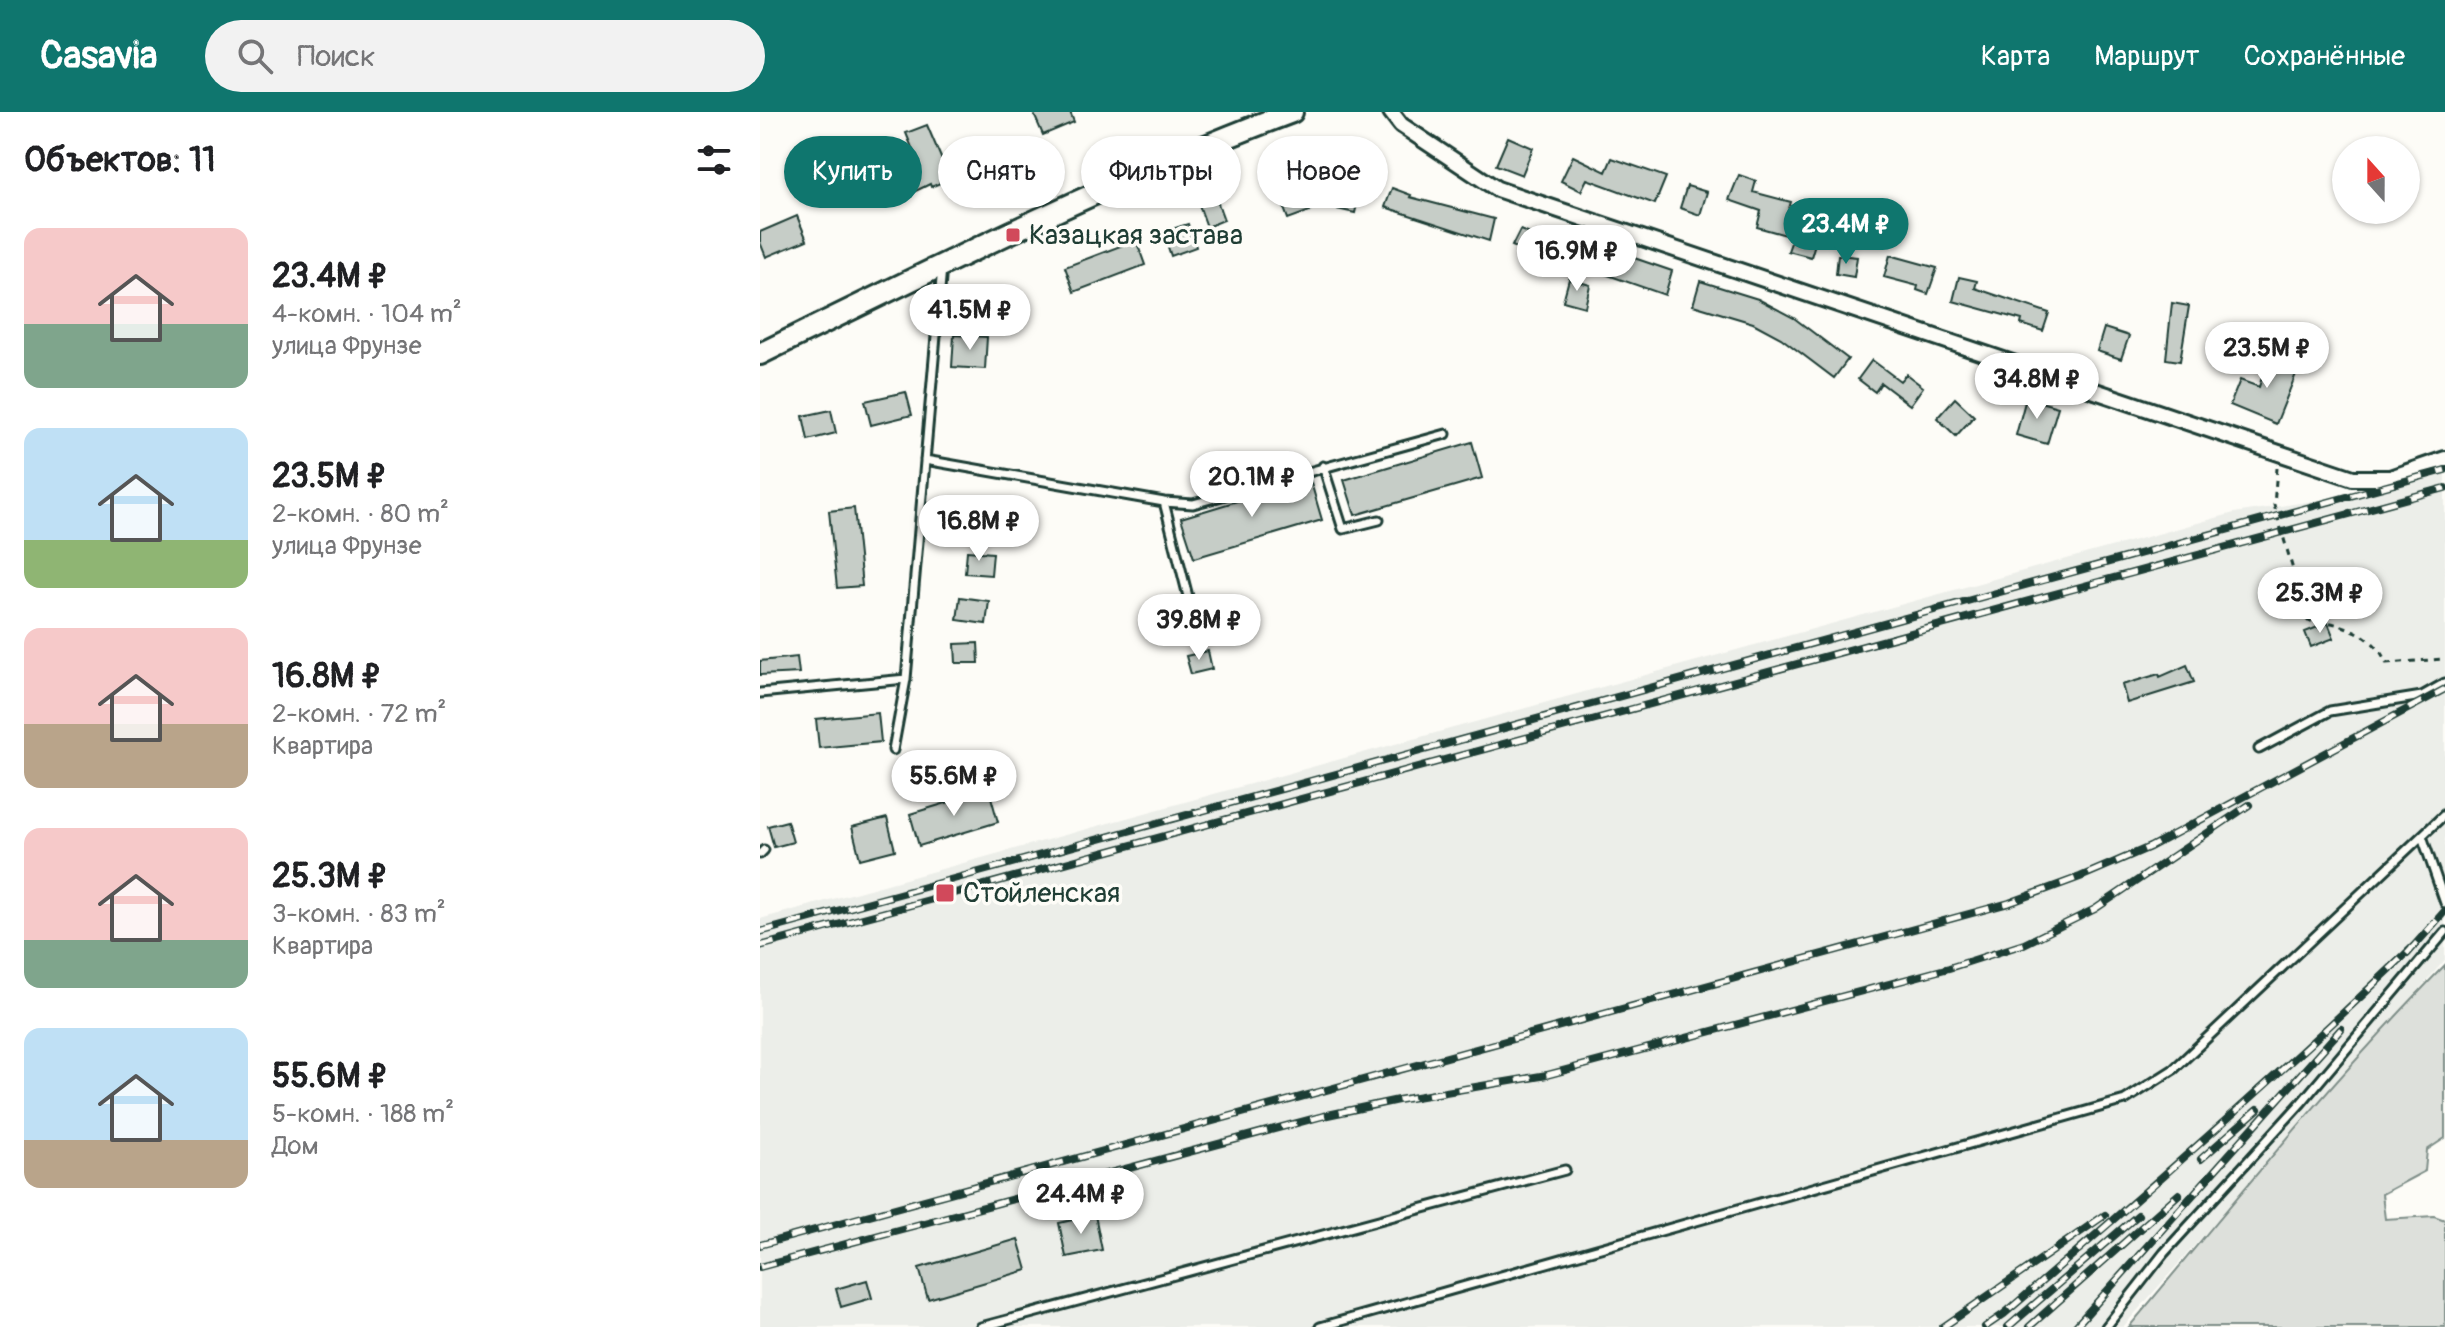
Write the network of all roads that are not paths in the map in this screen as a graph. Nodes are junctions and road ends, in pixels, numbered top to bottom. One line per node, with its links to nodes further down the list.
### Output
1 (1391, 112): 6 (street)
2 (1280, 114): 3 (main road)
3 (942, 265): 4 (main road); 7 (lane)
4 (760, 354)
5 (1446, 434): 8 (lane)
6 (2445, 459)
7 (925, 460): 9 (lane); 12 (lane)
8 (1323, 466): 9 (lane); 10 (lane)
9 (1164, 502): 11 (lane)
10 (1379, 520)
11 (1197, 632)
12 (906, 679): 14 (lane); 16 (lane)
13 (2445, 683): 15 (lane)
14 (760, 693)
15 (2259, 749)
16 (893, 750)
17 (2445, 814): 18 (lane)
18 (2422, 836): 19 (lane); 23 (lane)
19 (2445, 903)
20 (2445, 932): 24 (lane)
21 (1565, 1170): 22 (lane)
22 (981, 1327)
23 (1320, 1327)
24 (2106, 1327)

